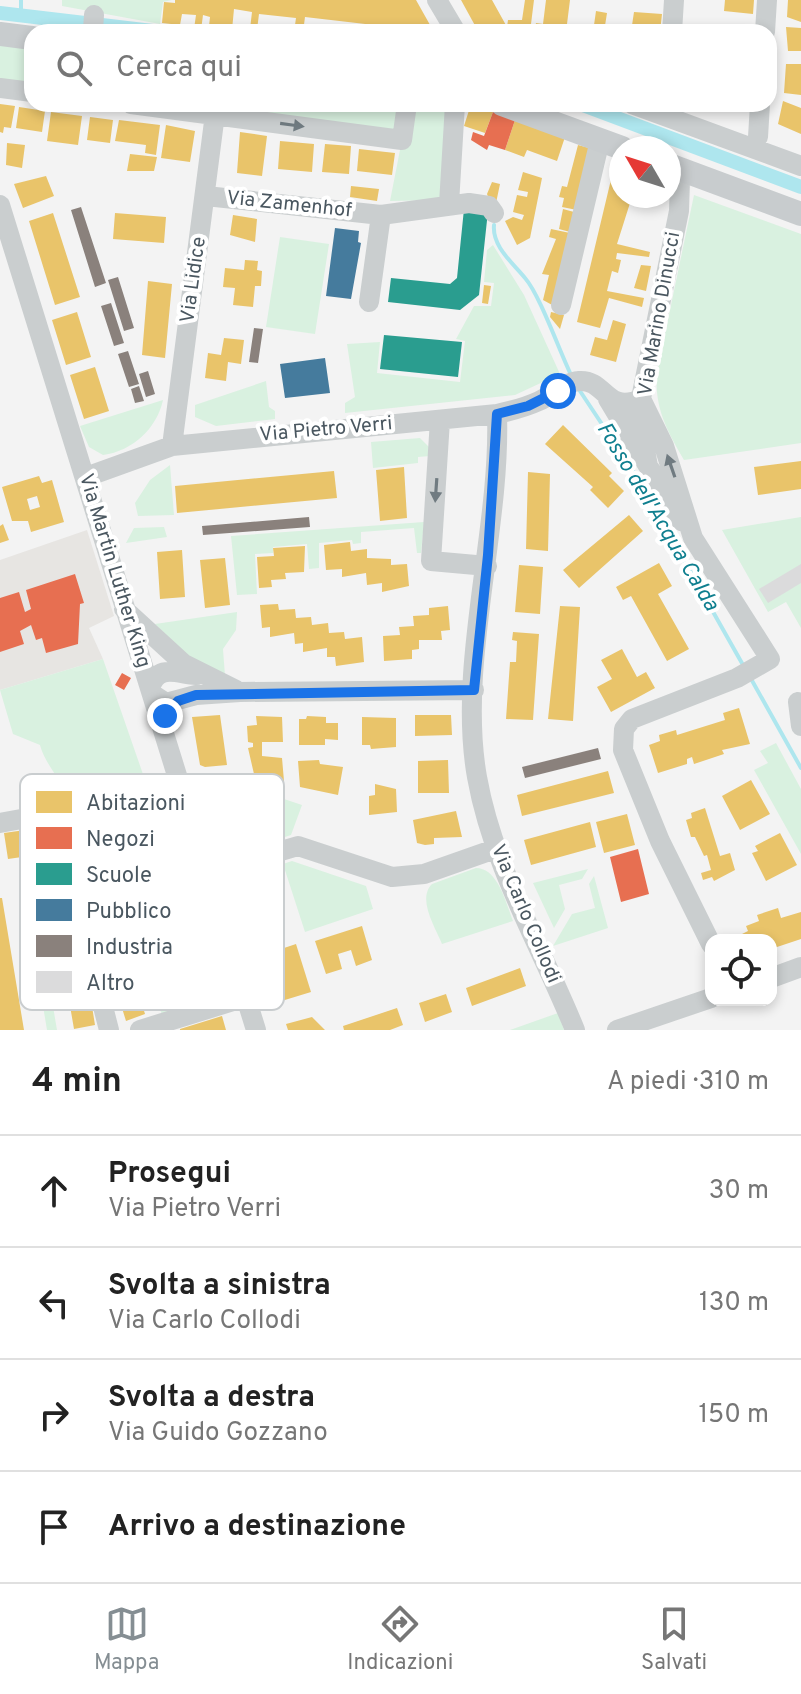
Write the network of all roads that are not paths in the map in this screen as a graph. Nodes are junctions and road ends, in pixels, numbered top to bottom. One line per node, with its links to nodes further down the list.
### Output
1 (437, 0): 4 (street)
2 (674, 0): 5 (street)
3 (767, 0): 6 (street)
4 (451, 24)
5 (672, 24)
6 (766, 24)
7 (0, 34): 8 (main road)
8 (24, 37)
9 (0, 88): 10 (street)
10 (24, 91)
11 (198, 112): 18 (street)
12 (406, 112): 18 (street, one-way to 12)
13 (454, 112): 27 (street)
14 (524, 112): 20 (main road)
15 (654, 112): 23 (street)
16 (688, 112): 19 (street)
17 (760, 112): 19 (street)
18 (215, 114): 26 (street, Via Lidice)
19 (758, 137): 22 (street)
20 (609, 143)
21 (609, 150): 35 (street)
22 (801, 152)
23 (801, 166)
24 (681, 169): 25 (main road)
25 (705, 178): 30 (street, Via Marino Dinucci); 32 (main road)
26 (206, 196): 33 (street, Via Zamenhof); 40 (street, Via Lidice)
27 (449, 204): 31 (street); 33 (street)
28 (0, 205): 42 (street, Via Martin Luther King)
29 (679, 208): 30 (street, Via Marino Dinucci)
30 (679, 211): 37 (street, Via Marino Dinucci)
31 (494, 213)
32 (801, 214)
33 (381, 215): 34 (street, Via Zamenhof)
34 (369, 302)
35 (561, 305)
36 (608, 399): 37 (street); 38 (street, Via Pietro Verri); 41 (street)
37 (641, 399): 41 (street); 43 (street, Via Marino Dinucci, one-way to 37)
38 (497, 414): 39 (street, Via Pietro Verri); 44 (street, Via Carlo Collodi)
39 (440, 420): 40 (street, Via Pietro Verri); 44 (street, one-way to 44)
40 (172, 446): 42 (street, Via Pietro Verri)
41 (648, 466): 43 (street)
42 (86, 477): 45 (street, Via Martin Luther King)
43 (693, 538): 59 (street, Via Marino Dinucci)
44 (487, 566): 47 (street, Via Carlo Collodi)
45 (123, 607): 46 (street); 48 (street, Via Martin Luther King)
46 (191, 675): 48 (street); 49 (street); 50 (street)
47 (474, 690): 49 (street); 57 (street, Via Carlo Collodi)
48 (151, 691): 50 (street); 52 (street, Via Martin Luther King)
49 (240, 692): 50 (street)
50 (178, 701): 52 (street)
51 (798, 702): 53 (street)
52 (161, 724): 54 (street, Via Martin Luther King)
53 (801, 726)
54 (176, 774)
55 (20, 819): 56 (street)
56 (0, 823)
57 (495, 849): 58 (street); 69 (street, Via Carlo Collodi)
58 (284, 850)
59 (706, 934)
60 (801, 967): 61 (street)
61 (777, 976)
62 (705, 1000): 70 (street)
63 (104, 1010): 66 (street)
64 (204, 1010): 67 (street)
65 (250, 1010): 68 (street, Via Martin Luther King)
66 (109, 1030)
67 (140, 1030)
68 (256, 1030)
69 (575, 1030)
70 (617, 1030)

